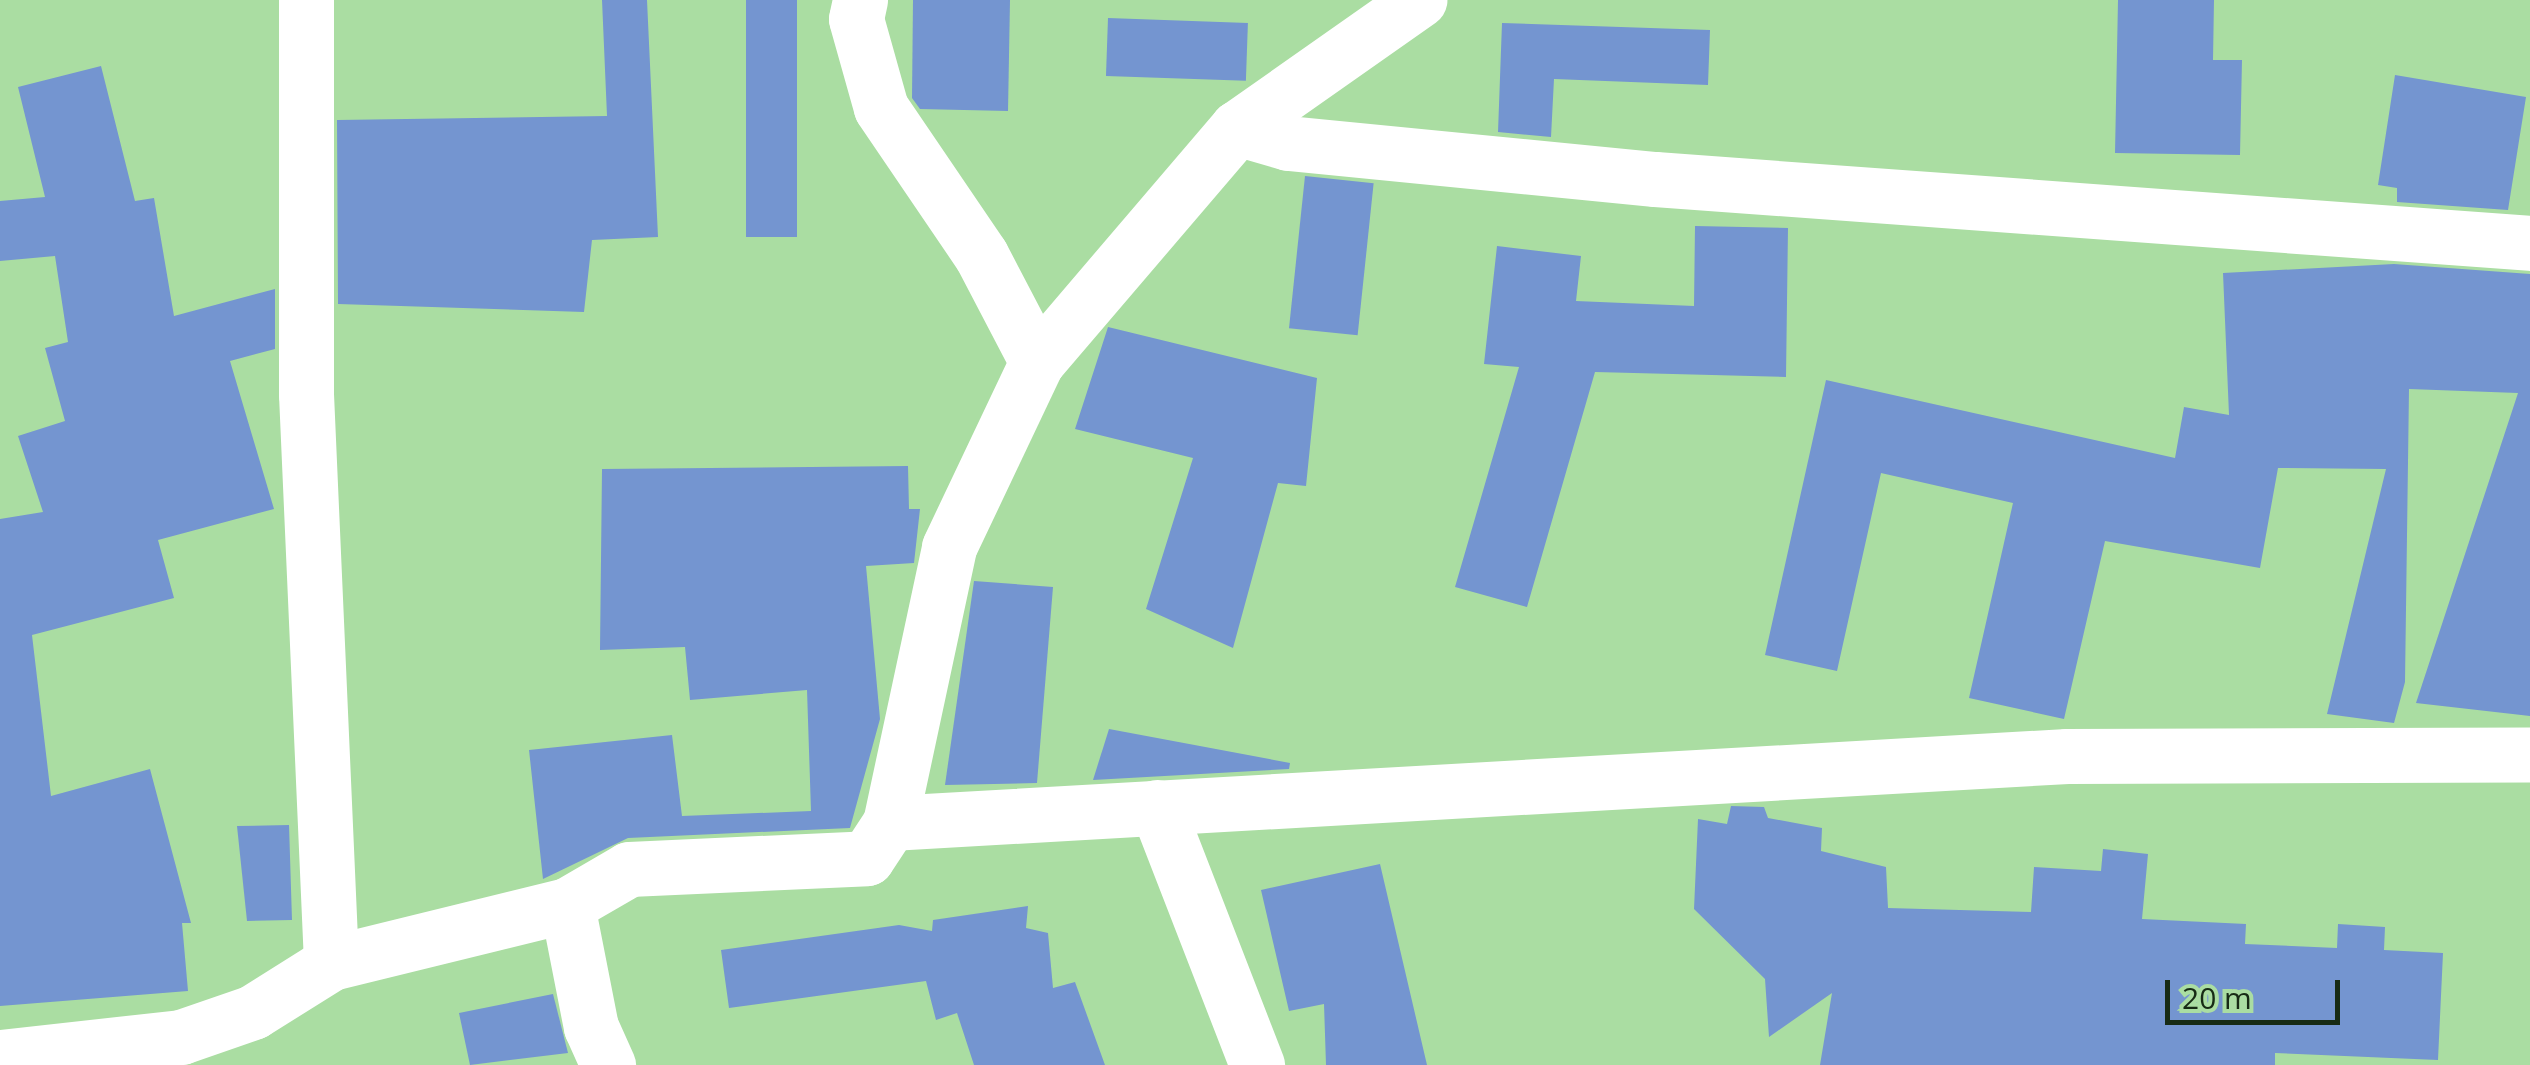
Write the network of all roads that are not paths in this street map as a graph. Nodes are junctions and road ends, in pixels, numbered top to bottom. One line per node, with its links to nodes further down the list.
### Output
1 (306, 0): 11 (street)
2 (860, 0): 6 (street)
3 (1419, 0): 4 (street)
4 (1237, 128): 5 (street); 6 (street)
5 (2530, 242)
6 (1037, 362): 9 (street)
7 (2530, 754): 8 (street)
8 (1157, 807): 9 (street); 14 (street)
9 (890, 823): 10 (street)
10 (568, 905): 11 (street); 13 (street)
11 (331, 964): 12 (street)
12 (0, 1057)
13 (608, 1065)
14 (1256, 1065)

